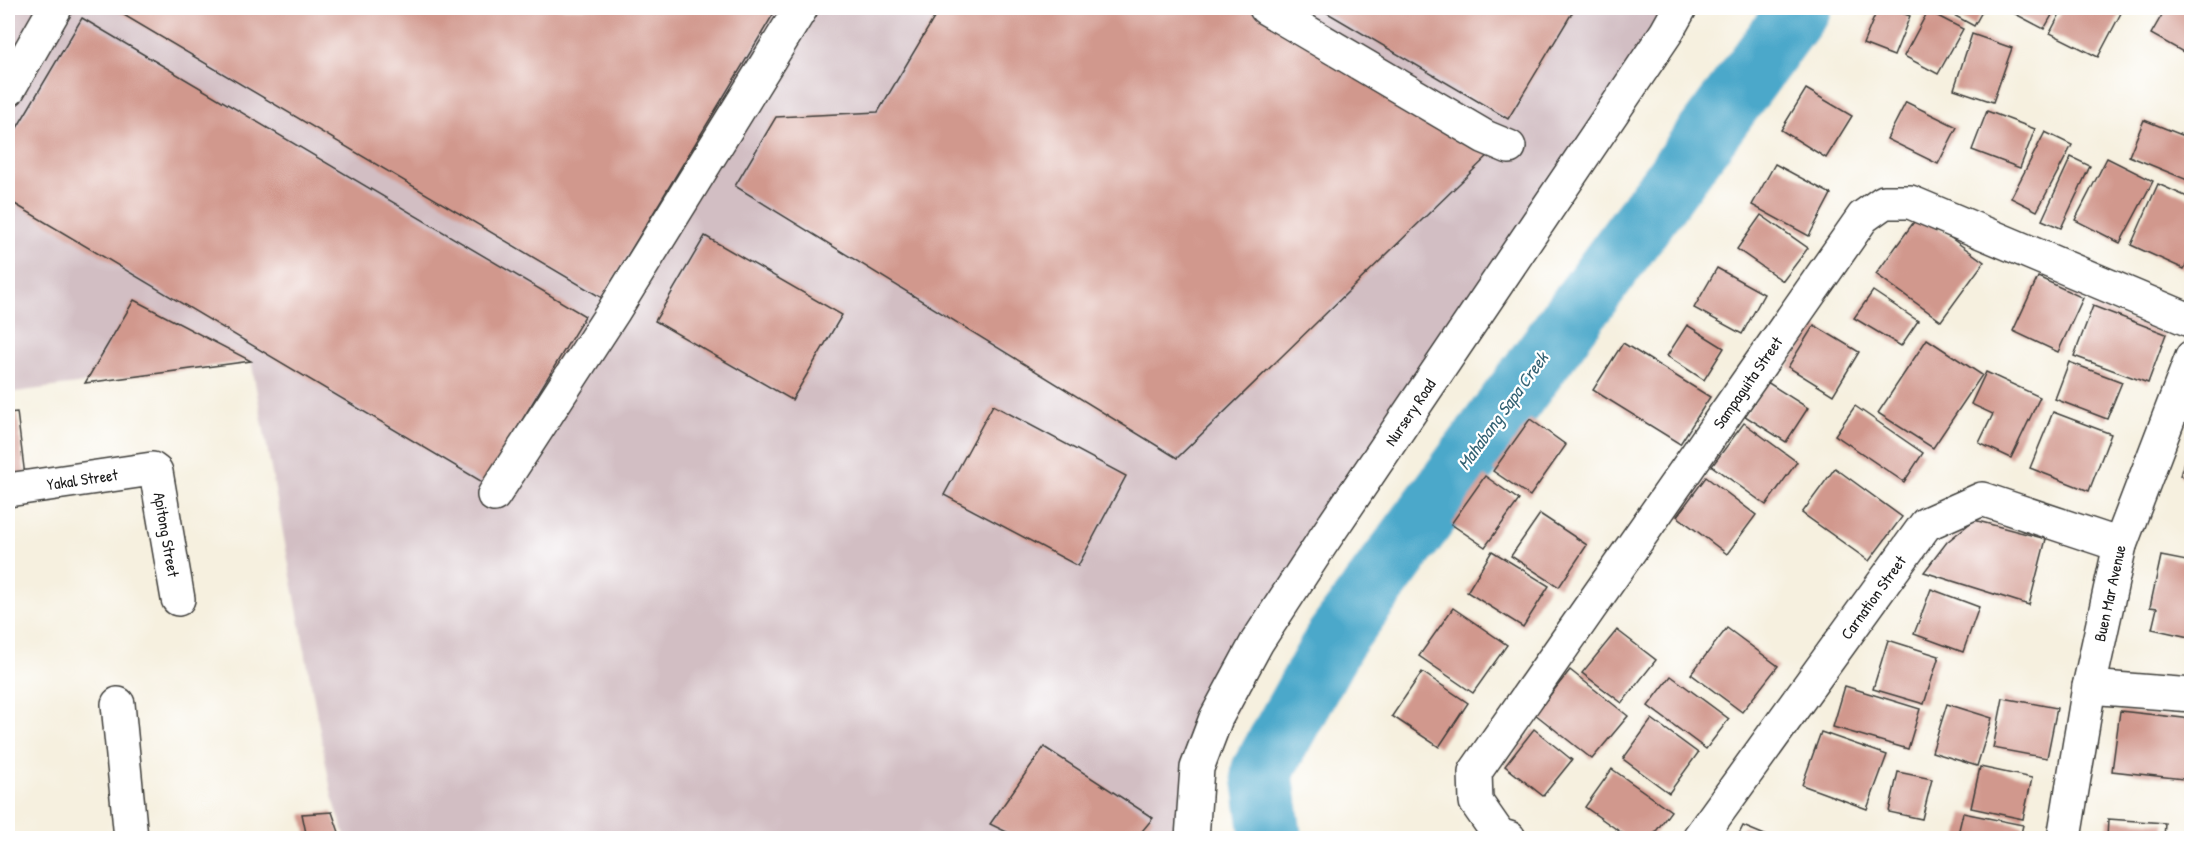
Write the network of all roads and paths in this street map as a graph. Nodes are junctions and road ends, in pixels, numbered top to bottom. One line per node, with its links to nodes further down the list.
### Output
1 (55, 8): 5 (street)
2 (801, 8): 11 (street)
3 (1266, 8): 6 (street)
4 (1680, 8): 18 (street, Nursery Road)
5 (8, 90)
6 (1509, 147)
7 (2192, 321): 19 (street, Sampaguita Street)
8 (2192, 357): 12 (street, Buen Mar Avenue)
9 (156, 472): 10 (street, Yakal Street); 13 (street, Apitong Street)
10 (8, 490)
11 (494, 495)
12 (2120, 545): 14 (street, Buen Mar Avenue); 20 (street, Carnation Street)
13 (178, 599)
14 (2089, 687): 15 (street); 21 (street, Buen Mar Avenue)
15 (2192, 695)
16 (118, 704): 17 (street)
17 (131, 838)
18 (1192, 838)
19 (1509, 838)
20 (1699, 838)
21 (2064, 838)

